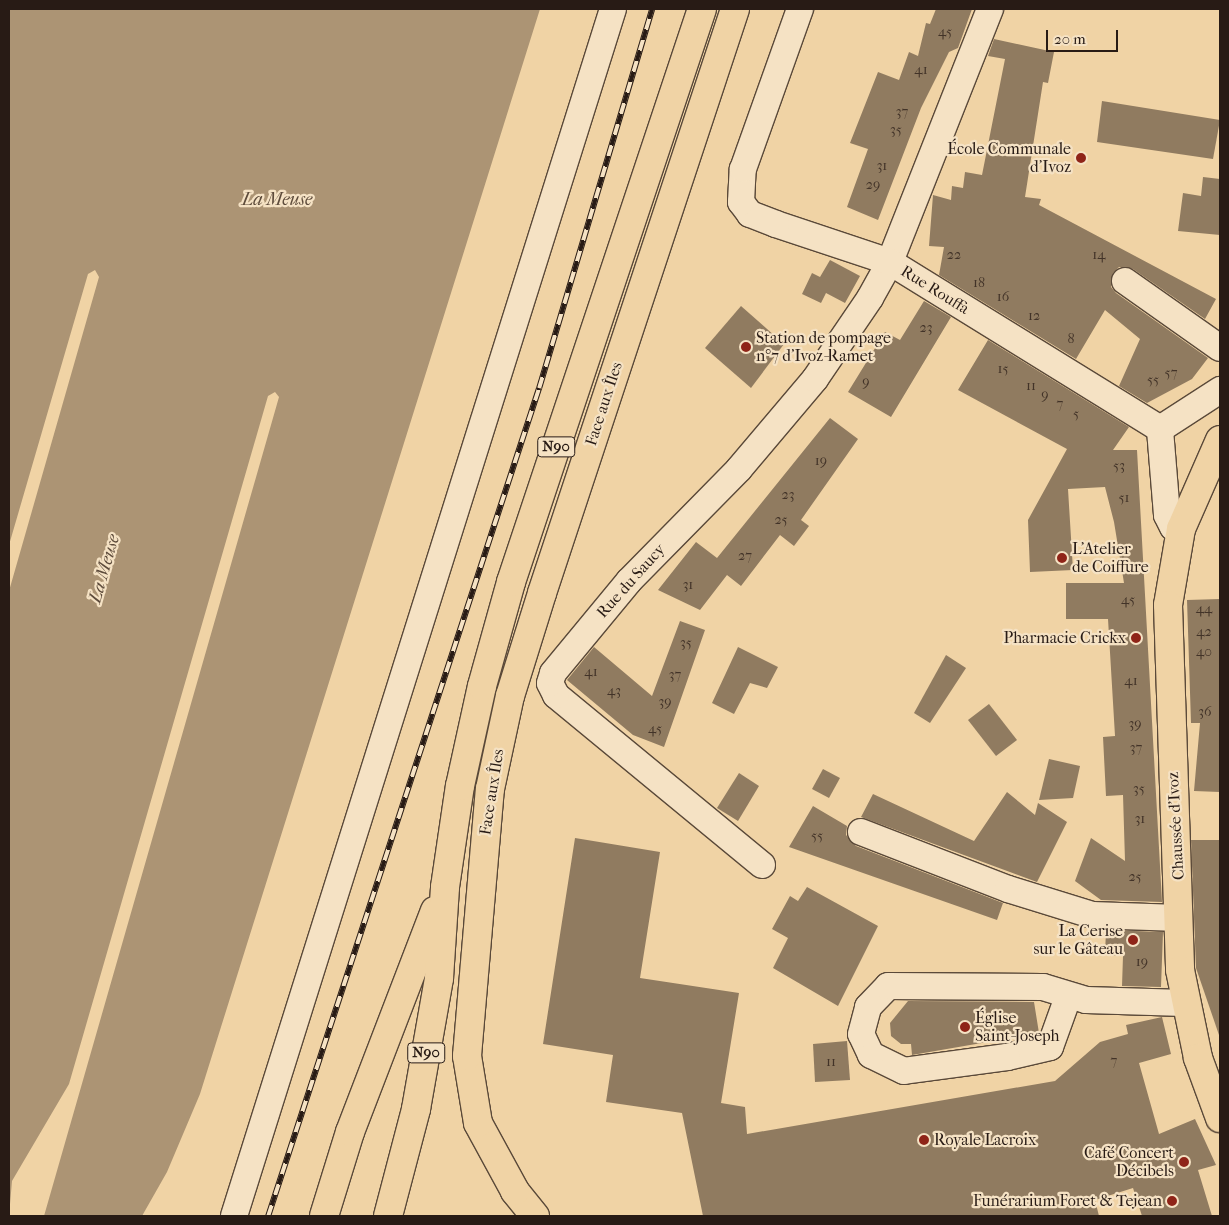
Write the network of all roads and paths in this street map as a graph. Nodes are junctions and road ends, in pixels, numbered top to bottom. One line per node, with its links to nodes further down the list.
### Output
1 (613, 9): 21 (street)
2 (702, 9): 15 (main road, Face aux Îles / N90)
3 (735, 9): 16 (main road, Face aux Îles / N90)
4 (800, 9): 6 (street)
5 (990, 9): 6 (street, Rue Rouffa)
6 (890, 262): 10 (street, Rue Rouffa); 14 (street, Rue du Saucy)
7 (1125, 281): 8 (street)
8 (1220, 348)
9 (1220, 390): 10 (street)
10 (1160, 429): 12 (street)
11 (1220, 440): 12 (main road, Chaussée d'Ivoz)
12 (1180, 529): 17 (main road, Chaussée d'Ivoz)
13 (861, 832): 17 (street)
14 (762, 865)
15 (445, 887): 22 (main road); 23 (main road, N90)
16 (479, 893): 24 (main road, N90); 25 (main road)
17 (1179, 918): 19 (main road, Chaussée d'Ivoz)
18 (1068, 997): 18 (street); 19 (street)
19 (1184, 1003): 20 (main road, Chaussée d'Ivoz)
20 (1220, 1118)
21 (234, 1216)
22 (324, 1216)
23 (388, 1216)
24 (407, 1216)
25 (536, 1216)

